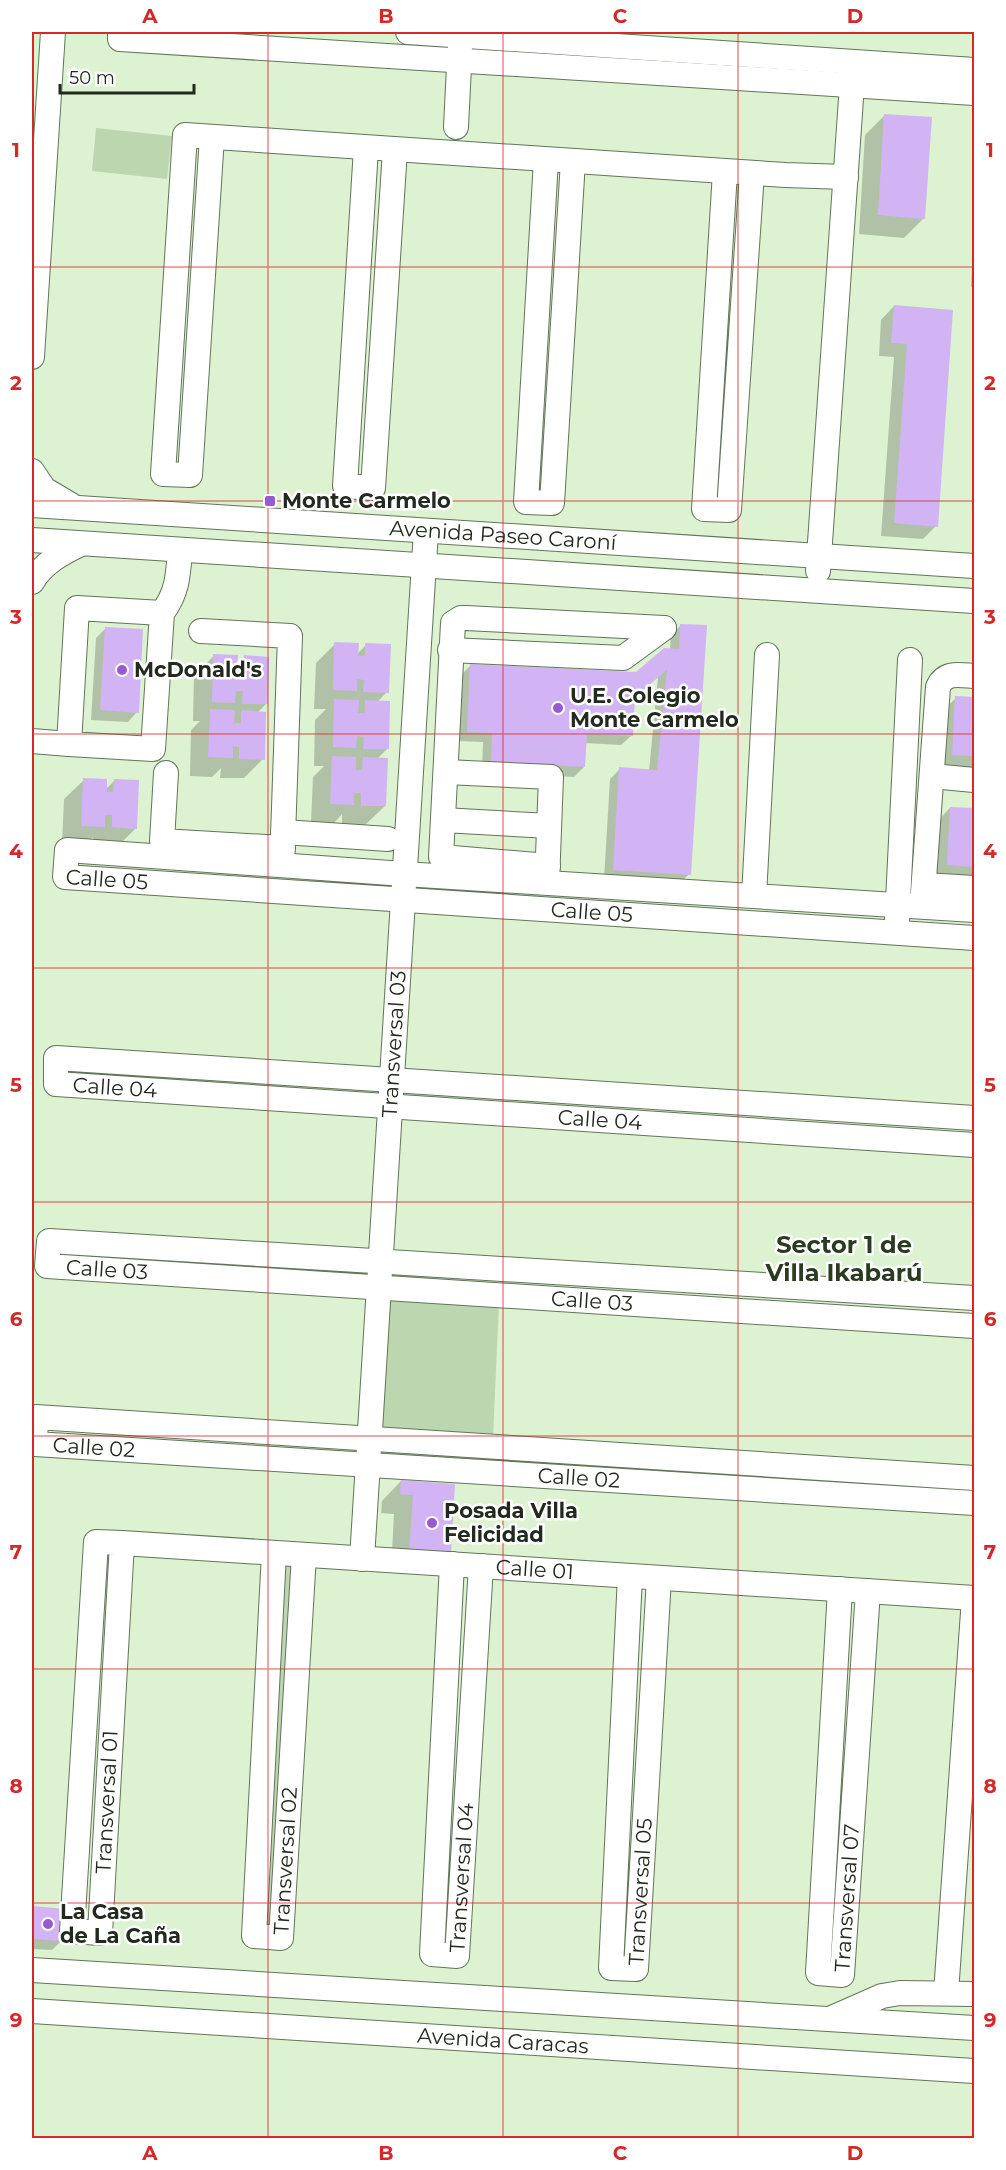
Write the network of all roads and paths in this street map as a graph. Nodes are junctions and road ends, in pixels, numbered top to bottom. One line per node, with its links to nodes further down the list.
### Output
1 (53, 32): 18 (street)
2 (120, 32): 5 (street)
3 (408, 32): 4 (street)
4 (461, 33): 5 (street); 7 (street)
5 (459, 61): 7 (street); 9 (street)
6 (975, 70): 7 (street)
7 (853, 74): 8 (street); 17 (street)
8 (975, 93)
9 (456, 127)
10 (212, 137): 10 (street); 11 (street)
11 (366, 148): 12 (street); 12 (street)
12 (395, 150): 13 (street)
13 (546, 160): 14 (street); 14 (street)
14 (573, 161): 15 (street)
15 (725, 172): 16 (street); 16 (street)
16 (752, 173): 17 (street)
17 (846, 177): 26 (street)
18 (32, 357)
19 (32, 471): 21 (street)
20 (32, 505): 21 (street, Avenida Paseo Caroní)
21 (76, 508): 22 (street, Avenida Paseo Caroní)
22 (426, 531): 26 (street, Avenida Paseo Caroní); 27 (street, Transversal 03)
23 (32, 540): 24 (street, Avenida Paseo Caroní)
24 (82, 544): 25 (street, Avenida Paseo Caroní); 29 (street)
25 (180, 550): 27 (street, Avenida Paseo Caroní); 32 (street)
26 (819, 556): 28 (street, Avenida Paseo Caroní); 30 (street)
27 (424, 565): 30 (street, Avenida Paseo Caroní); 50 (street, Transversal 03)
28 (975, 566)
29 (32, 582)
30 (817, 590): 31 (street, Avenida Paseo Caroní)
31 (975, 601)
32 (162, 613): 39 (street); 39 (street)
33 (201, 631): 47 (street)
34 (450, 650): 34 (street); 40 (street)
35 (767, 655): 57 (street)
36 (910, 660): 61 (street)
37 (975, 676): 42 (street)
38 (32, 741): 39 (street)
39 (69, 744)
40 (446, 772): 44 (street); 45 (street)
41 (166, 773): 47 (street)
42 (932, 776): 43 (street); 58 (street)
43 (975, 780)
44 (443, 820): 45 (street); 51 (street)
45 (549, 826): 51 (street)
46 (388, 839): 47 (street)
47 (282, 855): 49 (street, Calle 05); 50 (street, Calle 05); 55 (street); 56 (street)
48 (182, 858): 49 (street, Calle 05); 52 (street); 52 (street, Calle 05)
49 (215, 861): 53 (street)
50 (404, 874): 51 (street, Calle 05); 59 (street, Transversal 03)
51 (548, 874): 57 (street, Calle 05); 62 (street)
52 (181, 885): 53 (street, Calle 05)
53 (214, 887): 55 (street, Calle 05)
54 (975, 888): 58 (street)
55 (260, 890): 56 (street, Calle 05)
56 (301, 892): 59 (street, Calle 05)
57 (759, 896): 60 (street, Calle 05); 64 (street)
58 (923, 896): 61 (street, Calle 05); 63 (street, Calle 05)
59 (402, 899): 62 (street, Calle 05); 69 (street, Transversal 03)
60 (822, 900): 61 (street, Calle 05); 65 (street)
61 (898, 905): 66 (street)
62 (546, 909): 64 (street, Calle 05)
63 (975, 910)
64 (762, 924): 65 (street, Calle 05)
65 (820, 927): 66 (street, Calle 05)
66 (896, 933): 67 (street, Calle 05)
67 (975, 938)
68 (221, 1068): 69 (street, Calle 04); 70 (street); 70 (street, Calle 04)
69 (391, 1079): 71 (street, Transversal 03); 72 (street, Calle 04)
70 (219, 1095): 71 (street, Calle 04)
71 (389, 1107): 74 (street, Calle 04); 77 (street, Transversal 03)
72 (896, 1113): 73 (street, Calle 04); 74 (street)
73 (975, 1118)
74 (895, 1140): 75 (street, Calle 04)
75 (975, 1145)
76 (236, 1252): 77 (street, Calle 03); 78 (street); 78 (street, Calle 03)
77 (380, 1261): 79 (street, Transversal 03); 80 (street, Calle 03)
78 (235, 1278): 79 (street, Calle 03)
79 (378, 1287): 82 (street, Calle 03); 84 (street, Transversal 03)
80 (873, 1292): 81 (street, Calle 03); 82 (street)
81 (975, 1298)
82 (872, 1319): 83 (street, Calle 03)
83 (975, 1326)
84 (369, 1438): 85 (street, Transversal 03); 85 (street, Calle 02); 86 (street, Calle 02)
85 (367, 1466): 88 (street, Calle 02); 94 (street, Transversal 03)
86 (865, 1471): 87 (street, Calle 02); 88 (street)
87 (975, 1478)
88 (863, 1496): 89 (street, Calle 02)
89 (975, 1503)
90 (96, 1542): 91 (street, Calle 01); 91 (street, Transversal 01)
91 (122, 1543): 92 (street, Calle 01)
92 (274, 1553): 93 (street, Calle 01); 93 (street, Transversal 02)
93 (304, 1555): 94 (street, Calle 01)
94 (362, 1559): 95 (street, Calle 01)
95 (452, 1564): 96 (street, Calle 01); 96 (street, Transversal 04)
96 (481, 1566): 97 (street, Calle 01)
97 (630, 1576): 98 (street, Calle 01); 98 (street, Transversal 05)
98 (659, 1578): 99 (street, Calle 01)
99 (840, 1589): 100 (street, Calle 01); 100 (street, Transversal 07)
100 (868, 1591): 101 (street, Calle 01)
101 (974, 1598): 103 (street)
102 (32, 1970): 106 (street, Avenida Caracas)
103 (945, 1993): 104 (street, Avenida Caracas); 106 (street, Avenida Caracas)
104 (975, 1994)
105 (32, 2011): 108 (street, Avenida Caracas)
106 (829, 2019): 107 (street, Avenida Caracas)
107 (975, 2028)
108 (975, 2070)

